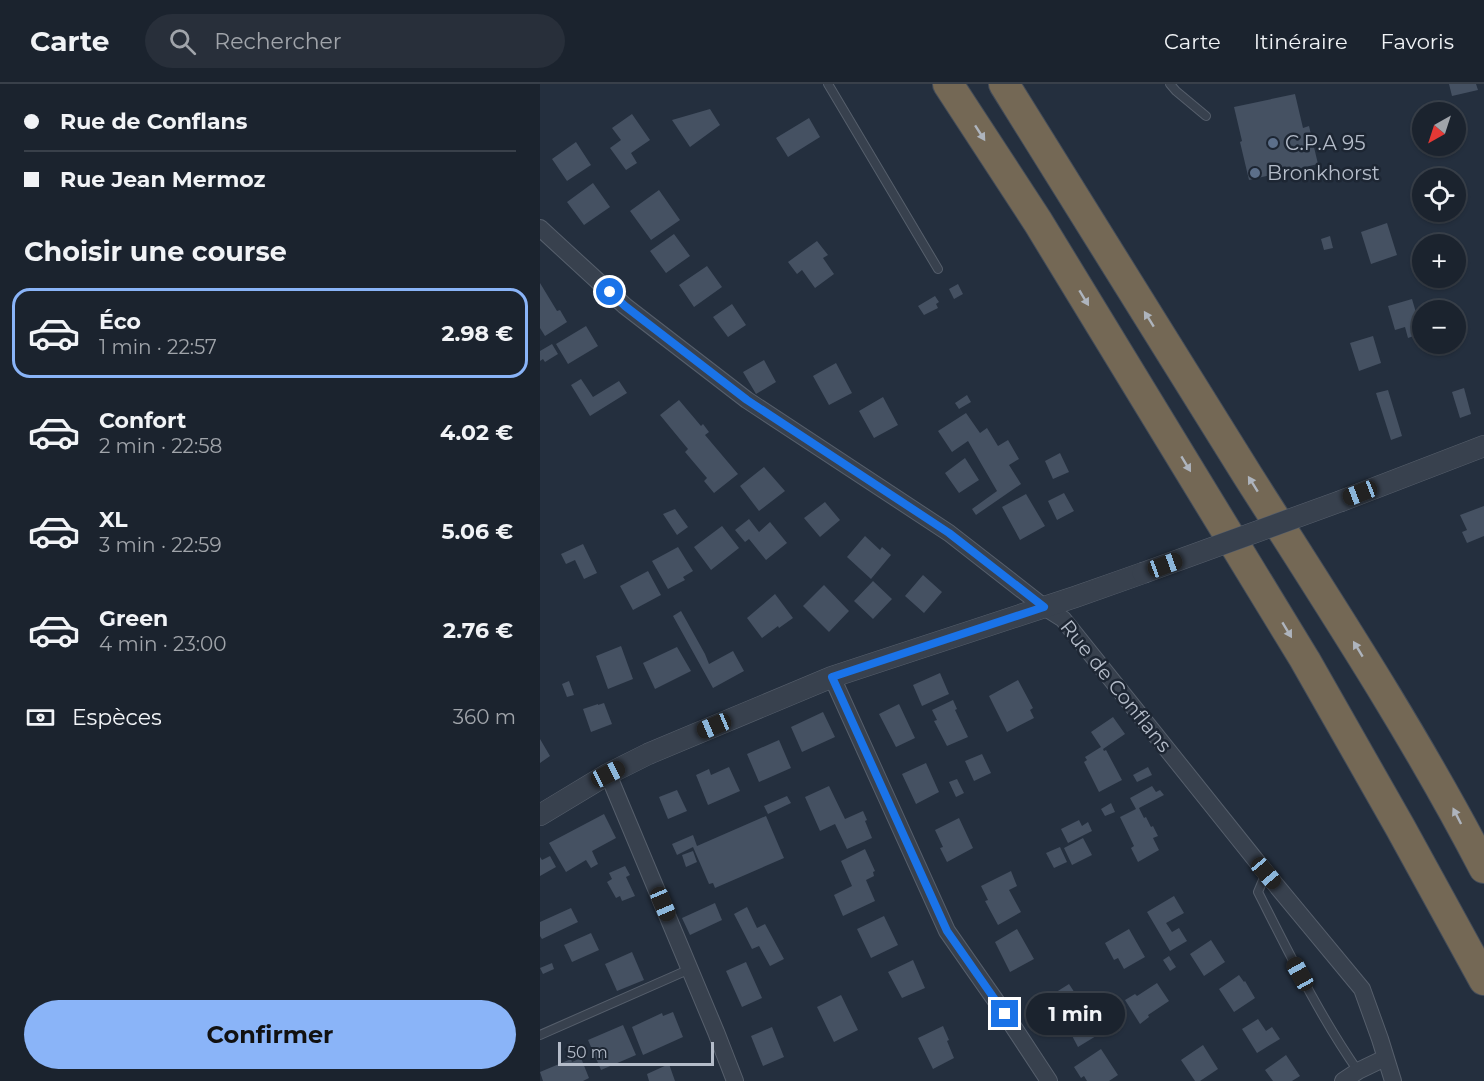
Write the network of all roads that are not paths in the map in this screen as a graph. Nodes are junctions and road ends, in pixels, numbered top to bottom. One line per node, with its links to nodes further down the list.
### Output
1 (828, 84): 7 (lane)
2 (948, 84): 16 (highway, one-way to 16)
3 (1004, 84): 13 (highway, one-way to 3)
4 (1170, 84): 5 (lane)
5 (1206, 116)
6 (540, 228): 9 (street, Rue de Conflans)
7 (938, 269)
8 (1484, 446): 9 (street, bridge)
9 (1044, 607): 10 (street); 14 (street, Rue de Conflans)
10 (832, 677): 11 (street); 21 (street)
11 (608, 774): 12 (street); 15 (street)
12 (540, 815)
13 (1484, 868)
14 (1266, 873): 18 (street, Rue de Conflans); 19 (lane)
15 (690, 969): 17 (lane); 20 (street)
16 (1484, 980)
17 (540, 1035)
18 (1385, 1058): 19 (street); 23 (street, Rue de Conflans)
19 (1358, 1071): 22 (street)
20 (735, 1081)
21 (1049, 1081)
22 (1343, 1081)
23 (1393, 1081)

